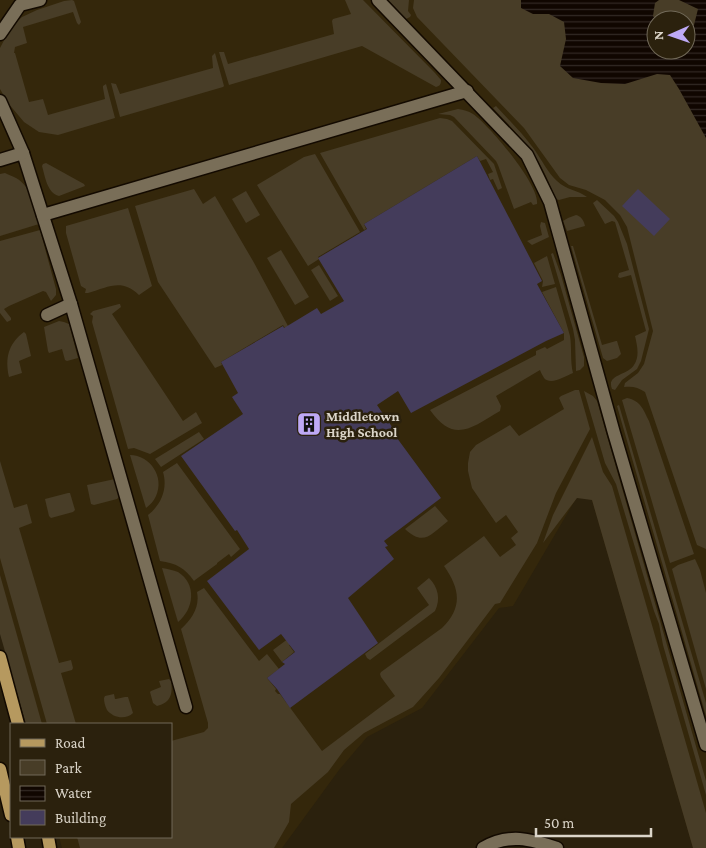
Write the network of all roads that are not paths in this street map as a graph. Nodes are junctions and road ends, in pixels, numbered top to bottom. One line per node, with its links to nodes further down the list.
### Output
1 (40, 0): 3 (street)
2 (378, 0): 4 (street)
3 (0, 34)
4 (466, 91): 8 (street); 14 (street)
5 (0, 100): 6 (street)
6 (23, 154): 7 (street); 8 (street)
7 (0, 160)
8 (43, 215): 9 (street)
9 (70, 304): 10 (street); 12 (street)
10 (47, 315)
11 (0, 657): 13 (main road)
12 (186, 707)
13 (18, 723)
14 (706, 745)
15 (0, 769): 16 (main road)
16 (10, 811)
17 (483, 848): 18 (street)
18 (557, 848)

